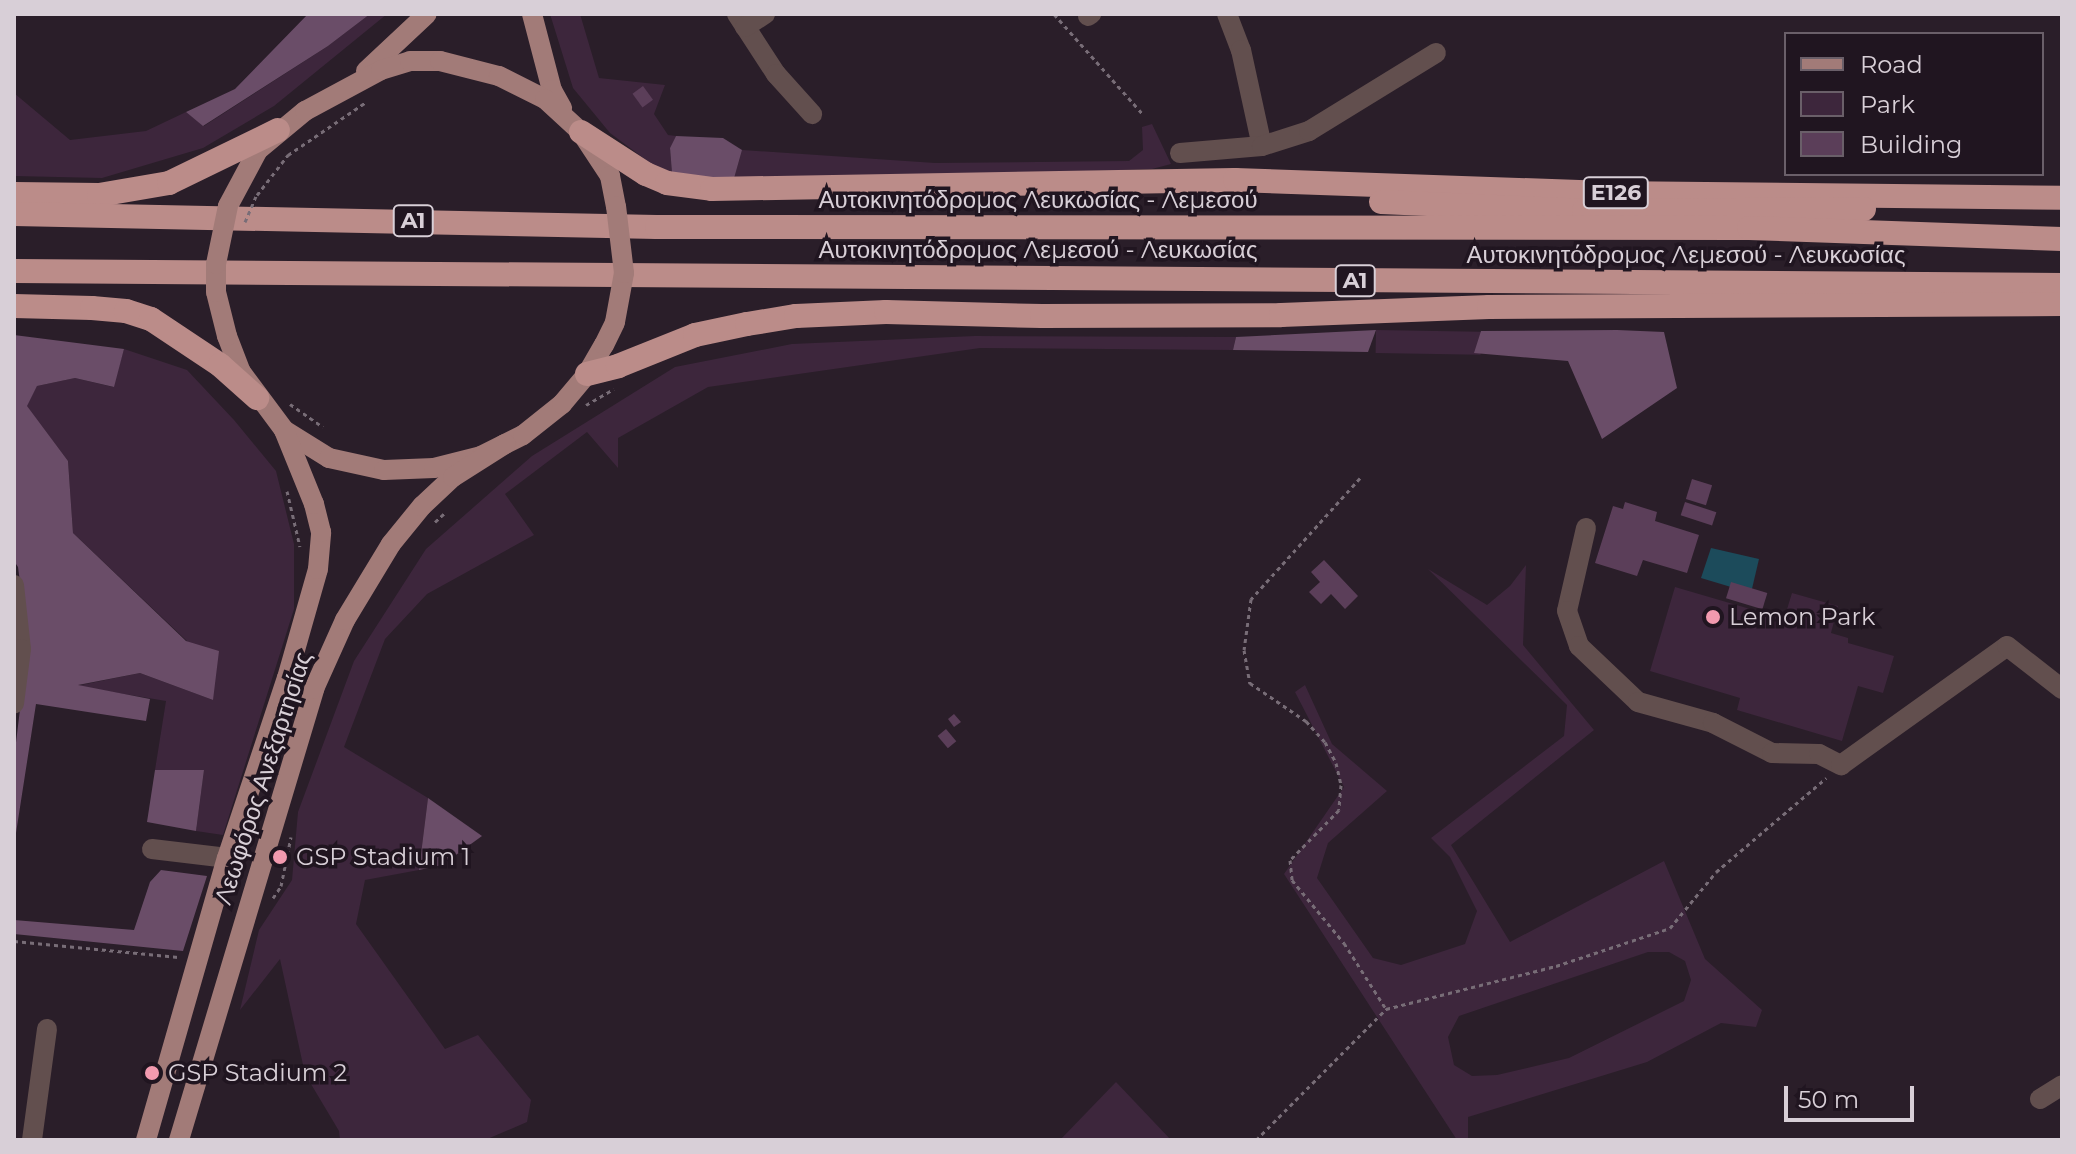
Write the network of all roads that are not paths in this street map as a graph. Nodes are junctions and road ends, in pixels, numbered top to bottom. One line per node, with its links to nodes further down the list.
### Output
1 (427, 14): 7 (main road)
2 (532, 14): 9 (main road)
3 (765, 14): 5 (street)
4 (1227, 14): 11 (street)
5 (741, 21): 8 (street)
6 (1436, 53): 11 (street)
7 (354, 82): 9 (main road); 10 (main road)
8 (812, 114)
9 (575, 127): 13 (highway); 25 (main road, bridge)
10 (278, 130): 14 (highway); 26 (main road, bridge)
11 (1262, 146): 12 (street)
12 (1180, 153)
13 (1171, 184): 15 (highway, E126); 17 (highway)
14 (14, 194)
15 (2062, 198)
16 (2062, 210): 17 (highway)
17 (1632, 211): 19 (highway)
18 (14, 214): 19 (highway, Αυτοκινητόδρομος Λευκωσίας - Λεμεσού / A1)
19 (1749, 228): 20 (highway, Αυτοκινητόδρομος Λευκωσίας - Λεμεσού / A1)
20 (2062, 239)
21 (14, 271): 22 (highway, Αυτοκινητόδρομος Λεμεσού - Λευκωσίας / A1)
22 (2062, 285)
23 (2062, 304): 25 (highway)
24 (14, 306): 26 (highway)
25 (587, 374): 28 (main road)
26 (257, 398): 27 (main road)
27 (284, 430): 28 (main road); 34 (main road, Λεωφόρος Ανεξαρτησίας)
28 (505, 444): 40 (main road, Λεωφόρος Ανεξαρτησίας)
29 (1586, 528): 31 (street)
30 (14, 585): 32 (street)
31 (2062, 689)
32 (14, 704)
33 (152, 849): 34 (street)
34 (227, 858): 39 (main road, Λεωφόρος Ανεξαρτησίας)
35 (47, 1029): 38 (street)
36 (2062, 1085): 37 (street)
37 (2040, 1099)
38 (32, 1140)
39 (146, 1140)
40 (179, 1140)

